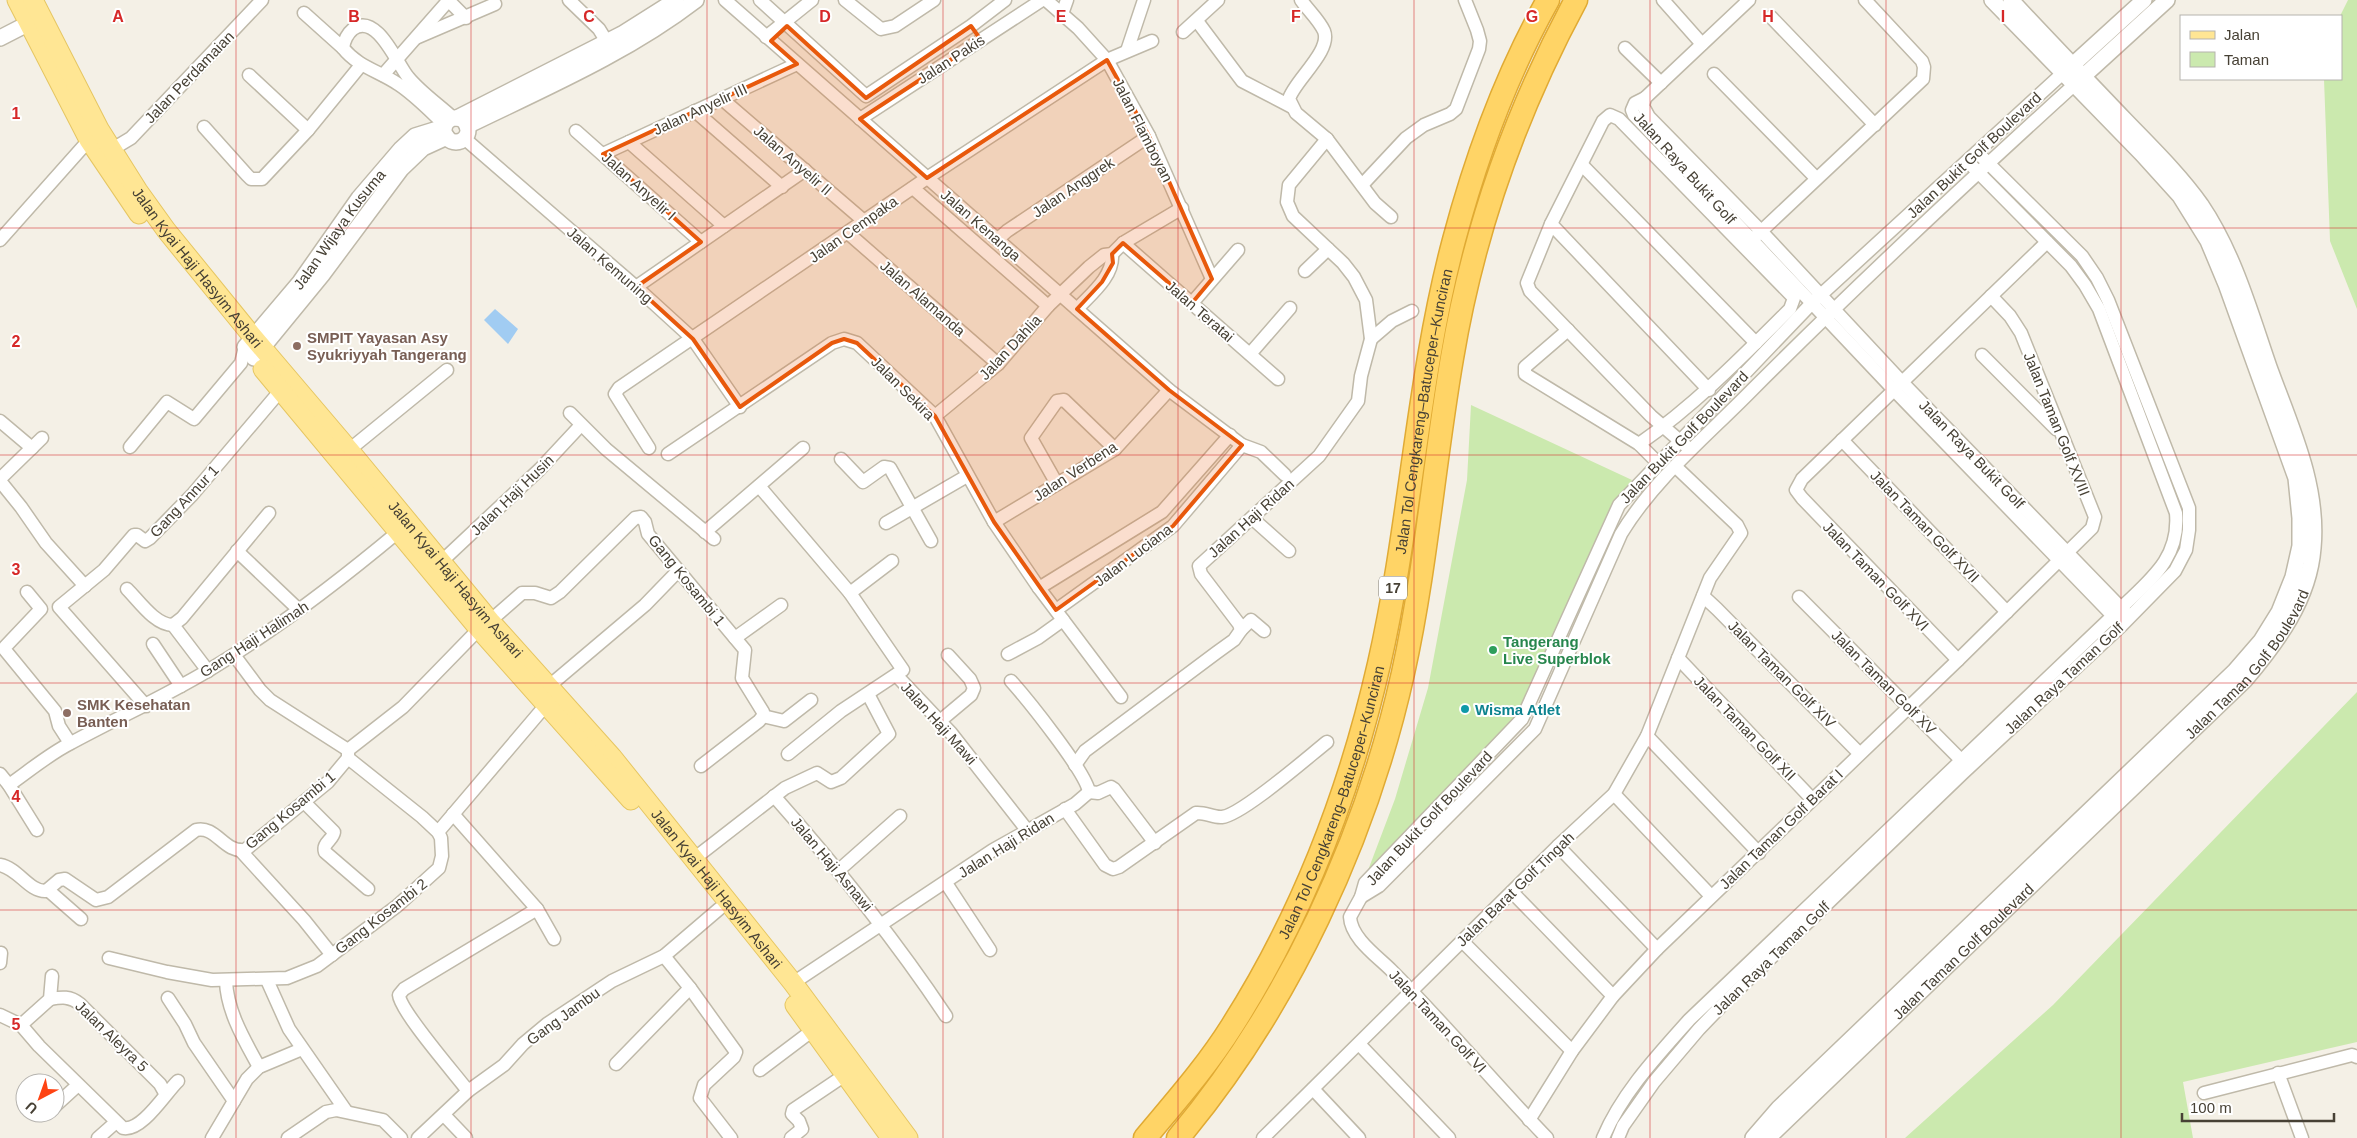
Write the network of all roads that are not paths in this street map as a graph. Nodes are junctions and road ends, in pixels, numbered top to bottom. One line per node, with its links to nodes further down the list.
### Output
1 (17, 0): 30 (main road, Jalan Kyai Haji Hasyim Ashari)
2 (262, 0): 73 (street, Jalan Perdamaian)
3 (448, 0): 34 (street); 40 (street)
4 (569, 0): 44 (street)
5 (676, 0): 44 (street, Jalan Wijaya Kusuma)
6 (696, 0): 66 (street, Jalan Wijaya Kusuma)
7 (725, 0): 41 (street, Jalan Kenanga)
8 (760, 0): 36 (street)
9 (812, 0): 36 (street)
10 (845, 0): 28 (street)
11 (1006, 0): 37 (street)
12 (1042, 0): 42 (street, Jalan Pakis)
13 (1046, 0): 32 (street, Jalan Flamboyan)
14 (1067, 0): 32 (street)
15 (1144, 0): 48 (street)
16 (1218, 0): 35 (street)
17 (1301, 0): 61 (street)
18 (1465, 0): 83 (street)
19 (1548, 0): 301 (highway, Jalan Tol Cengkareng–Batuceper–Kunciran / 17)
20 (1576, 0): 302 (highway, Jalan Tol Cengkareng–Batuceper–Kunciran / 17)
21 (1663, 0): 45 (street)
22 (1865, 0): 64 (street)
23 (1992, 0): 53 (street)
24 (2011, 0): 53 (street)
25 (2144, 0): 53 (street)
26 (2167, 0): 57 (street)
27 (1746, 1): 45 (street)
28 (924, 3)
29 (495, 4): 34 (street)
30 (34, 13): 39 (street); 71 (main road, Jalan Kyai Haji Hasyim Ashari); 73 (main road, Jalan Kyai Haji Hasyim Ashari)
31 (304, 13): 46 (street)
32 (1062, 14): 50 (street, Jalan Flamboyan)
33 (1771, 17): 64 (street)
34 (466, 18): 40 (street)
35 (1197, 21): 38 (street); 61 (street)
36 (787, 22): 37 (street); 41 (street)
37 (972, 26): 42 (street)
38 (1188, 33)
39 (0, 38)
40 (416, 38): 49 (street)
41 (769, 39): 51 (street, Jalan Kenanga)
42 (981, 40): 63 (street, Jalan Pakis)
43 (1152, 41): 48 (street, Jalan Cempaka)
44 (603, 44): 66 (street, Jalan Wijaya Kusuma)
45 (1702, 44): 58 (street)
46 (343, 48): 49 (street); 52 (street)
47 (1625, 48): 58 (street)
48 (1128, 52): 50 (street, Jalan Cempaka)
49 (397, 58): 56 (street); 66 (street)
50 (1107, 60): 69 (street, Jalan Flamboyan); 81 (street, Jalan Cempaka)
51 (797, 64): 60 (street, Jalan Anyelir III); 63 (street, Jalan Kenanga)
52 (361, 65): 56 (street); 67 (street)
53 (2068, 69): 57 (street, Jalan Taman Golf Boulevard); 74 (street, Jalan Bukit Golf Boulevard)
54 (1714, 74): 82 (street)
55 (249, 75): 67 (street)
56 (383, 75): 66 (street)
57 (2079, 81): 78 (street, Jalan Bukit Golf Boulevard); 204 (street, Jalan Taman Golf Boulevard)
58 (1661, 83): 59 (street)
59 (1645, 98): 94 (street, Jalan Raya Bukit Golf); 99 (street, Jalan Raya Bukit Golf)
60 (722, 99): 62 (street, Jalan Anyelir III); 79 (street, Jalan Anyelir II)
61 (1292, 107): 70 (street)
62 (695, 111): 72 (street, Jalan Anyelir III); 84 (street, Jalan Anyelir II)
63 (860, 119): 81 (street, Jalan Kenanga)
64 (1875, 124): 82 (street)
65 (204, 127): 67 (street)
66 (454, 127): 107 (street, Jalan Kemuning); 121 (street, Jalan Wijaya Kusuma)
67 (308, 130)
68 (576, 131): 75 (street, Jalan Anyelir I)
69 (1149, 136): 86 (street, Jalan Flamboyan); 96 (street, Jalan Anggrek)
70 (1326, 139): 83 (street); 102 (street, Jalan Haji Ridan)
71 (89, 140): 98 (street); 121 (main road, Jalan Kyai Haji Hasyim Ashari)
72 (629, 142): 75 (street, Jalan Anyelir III); 92 (street)
73 (111, 150): 121 (main road, Jalan Kyai Haji Hasyim Ashari)
74 (1978, 152): 76 (street, Jalan Bukit Golf Boulevard); 78 (street, Jalan Raya Taman Golf)
75 (603, 154): 100 (street, Jalan Anyelir I)
76 (1968, 162): 80 (street, Jalan Raya Taman Golf); 110 (street, Jalan Bukit Golf Boulevard)
77 (1582, 165): 91 (street); 120 (street); 120 (street)
78 (1991, 165): 80 (street, Jalan Bukit Golf Boulevard); 87 (street, Jalan Raya Taman Golf)
79 (805, 170): 84 (street); 90 (street, Jalan Anyelir II)
80 (1979, 173): 89 (street, Jalan Raya Taman Golf); 116 (street, Jalan Bukit Golf Boulevard)
81 (928, 178): 85 (street, Jalan Cempaka); 96 (street, Jalan Kenanga)
82 (1816, 178): 94 (street)
83 (1362, 185): 88 (street)
84 (782, 187): 92 (street)
85 (913, 188): 90 (street, Jalan Cempaka); 112 (street)
86 (1182, 208): 101 (street); 106 (street, Jalan Flamboyan)
87 (2034, 209): 89 (street); 93 (street, Jalan Raya Taman Golf)
88 (1391, 217)
89 (2024, 218): 97 (street, Jalan Raya Taman Golf)
90 (864, 221): 95 (street, Jalan Cempaka)
91 (1551, 224): 117 (street); 130 (street)
92 (724, 226): 100 (street)
93 (2053, 228): 97 (street); 186 (street, Jalan Raya Taman Golf)
94 (1761, 230): 99 (street); 110 (street, Jalan Raya Bukit Golf)
95 (848, 233): 118 (street, Jalan Cempaka); 124 (street, Jalan Alamanda)
96 (998, 239): 108 (street, Jalan Kenanga)
97 (2045, 239): 109 (street); 186 (street, Jalan Raya Taman Golf)
98 (0, 240)
99 (1752, 240): 110 (street, Jalan Raya Bukit Golf)
100 (701, 242): 107 (street)
101 (1123, 243): 104 (street); 111 (street, Jalan Teratai)
102 (1328, 249): 105 (street); 119 (street, Jalan Haji Ridan)
103 (1238, 250): 106 (street)
104 (1112, 254): 108 (street, Jalan Dahlia); 114 (street)
105 (1305, 271)
106 (1212, 279): 111 (street)
107 (636, 287): 118 (street, Jalan Kemuning)
108 (1060, 294): 112 (street, Jalan Dahlia); 114 (street, Jalan Kenanga)
109 (1991, 296): 127 (street); 137 (street, Jalan Taman Golf XVIII)
110 (1817, 300): 116 (street, Jalan Raya Bukit Golf); 141 (street, Jalan Bukit Golf Boulevard)
111 (1192, 303): 122 (street, Jalan Teratai)
112 (1048, 306): 124 (street, Jalan Dahlia)
113 (1290, 308): 122 (street)
114 (1077, 309): 129 (street, Jalan Kenanga)
115 (1412, 311): 119 (street)
116 (1830, 313): 127 (street, Jalan Raya Bukit Golf); 150 (street, Jalan Bukit Golf Boulevard)
117 (1568, 330): 136 (street); 142 (street)
118 (693, 339): 131 (street, Jalan Kemuning); 146 (street, Jalan Cempaka)
119 (1371, 339): 163 (street, Jalan Haji Ridan)
120 (1756, 343): 130 (street)
121 (251, 351): 128 (main road, Jalan Kyai Haji Hasyim Ashari); 144 (street); 149 (main road, Jalan Kyai Haji Hasyim Ashari)
122 (1250, 354): 126 (street, Jalan Teratai)
123 (1982, 355): 137 (street)
124 (998, 364): 133 (street, Jalan Dahlia)
125 (447, 370): 149 (street)
126 (1278, 379)
127 (1898, 386): 140 (street); 171 (street, Jalan Raya Bukit Golf)
128 (281, 390): 167 (main road, Jalan Kyai Haji Hasyim Ashari); 175 (street, Gang Annur 1)
129 (1169, 390): 138 (street, Jalan Kenanga); 148 (street, Jalan Verbena)
130 (1709, 390): 136 (street)
131 (740, 407): 133 (street, Jalan Sekira); 151 (street, Jalan Sekira)
132 (570, 413): 135 (street)
133 (935, 416): 156 (street, Jalan Sekira)
134 (0, 421): 145 (street)
135 (581, 425): 159 (street); 173 (street, Jalan Haji Husin)
136 (1664, 427): 141 (street); 142 (street)
137 (2062, 434): 171 (street, Jalan Taman Golf XVIII)
138 (1230, 435): 143 (street, Jalan Kenanga); 161 (street, Jalan Luciana)
139 (42, 438): 145 (street)
140 (1842, 440): 184 (street, Jalan Taman Golf XVII); 197 (street, Jalan Taman Golf XVI)
141 (1680, 441): 150 (street); 153 (street, Jalan Bukit Golf Boulevard)
142 (1639, 444): 153 (street)
143 (1242, 445): 155 (street, Jalan Kenanga); 166 (street, Jalan Luciana)
144 (130, 447)
145 (32, 448): 157 (street)
146 (649, 448)
147 (803, 448): 159 (street)
148 (1115, 449): 158 (street, Jalan Verbena); 158 (street)
149 (349, 450): 173 (main road, Jalan Kyai Haji Hasyim Ashari)
150 (1692, 451): 154 (street, Jalan Bukit Golf Boulevard)
151 (668, 454)
152 (841, 459): 160 (street)
153 (1658, 463): 245 (street, Jalan Bukit Golf Boulevard)
154 (1676, 467): 180 (street, Jalan Barat Golf Tingah); 245 (street, Jalan Bukit Golf Boulevard)
155 (1285, 475)
156 (967, 476): 160 (street); 164 (street, Jalan Sekira)
157 (0, 480): 175 (street)
158 (1057, 484): 164 (street, Jalan Verbena)
159 (759, 486): 179 (street)
160 (914, 507): 165 (street); 168 (street)
161 (1162, 512): 166 (street); 176 (street, Jalan Luciana)
162 (269, 513): 169 (street)
163 (1253, 519): 170 (street); 189 (street, Jalan Haji Ridan)
164 (994, 522): 176 (street, Jalan Sekira)
165 (886, 523)
166 (1173, 526): 185 (street, Jalan Luciana)
167 (398, 532): 183 (street, Gang Haji Halimah); 188 (main road, Jalan Kyai Haji Hasyim Ashari)
168 (931, 540)
169 (237, 551): 183 (street); 187 (street)
170 (1289, 551)
171 (2064, 557): 184 (street, Jalan Taman Golf Barat I); 186 (street, Jalan Raya Bukit Golf)
172 (892, 561): 179 (street)
173 (440, 562): 188 (main road, Jalan Kyai Haji Hasyim Ashari)
174 (678, 571): 188 (street, Gang Kosambi 1); 191 (street, Gang Kosambi 1); 203 (street)
175 (85, 586): 207 (street, Gang Annur 1)
176 (1040, 588): 185 (street, Jalan Sekira)
177 (127, 589): 187 (street)
178 (27, 592): 213 (street)
179 (850, 593): 199 (street)
180 (1703, 596): 196 (street, Jalan Barat Golf Tingah); 214 (street, Jalan Taman Golf XIV)
181 (1799, 597): 208 (street, Jalan Taman Golf XV)
182 (782, 606): 191 (street)
183 (298, 610): 194 (street, Gang Haji Halimah)
184 (2007, 612): 197 (street, Jalan Taman Golf Barat I)
185 (1060, 615): 193 (street); 205 (street, Jalan Sekira)
186 (2121, 616): 217 (street, Jalan Raya Taman Golf)
187 (174, 625): 198 (street)
188 (484, 625): 203 (main road, Jalan Kyai Haji Hasyim Ashari); 215 (street, Gang Kosambi 1)
189 (1241, 630): 190 (street); 218 (street)
190 (1264, 631)
191 (736, 638): 209 (street, Gang Kosambi 1)
192 (153, 644): 201 (street)
193 (1008, 654)
194 (234, 655): 198 (street, Gang Haji Halimah); 215 (street)
195 (948, 655): 210 (street)
196 (1678, 658): 211 (street, Jalan Barat Golf Tingah); 225 (street, Jalan Taman Golf XII)
197 (1958, 660): 208 (street, Jalan Taman Golf Barat I)
198 (208, 670): 201 (street, Gang Haji Halimah)
199 (896, 675): 202 (street, Jalan Haji Mawi); 210 (street, Jalan Haji Mawi)
200 (1011, 681): 218 (street)
201 (181, 686): 207 (street, Gang Haji Halimah)
202 (868, 694): 216 (street, Jalan Haji Mawi); 224 (street)
203 (550, 695): 228 (street); 237 (main road, Jalan Kyai Haji Hasyim Ashari); 247 (main road, Jalan Kyai Haji Hasyim Ashari)
204 (2219, 696): 309 (street, Jalan Taman Golf Boulevard); 310 (street, Jalan Taman Golf Boulevard)
205 (1121, 697)
206 (811, 700): 209 (street)
207 (146, 706): 213 (street, Gang Haji Halimah)
208 (1908, 708): 214 (street, Jalan Taman Golf Barat I); 217 (street, Jalan Taman Golf XV)
209 (763, 716): 219 (street)
210 (940, 721): 231 (street, Jalan Haji Mawi)
211 (1647, 736): 223 (street, Jalan Barat Golf Tingah); 236 (street)
212 (1327, 742): 233 (street)
213 (70, 743): 221 (street, Gang Haji Halimah)
214 (1859, 753): 225 (street, Jalan Taman Golf Barat I)
215 (348, 754): 226 (street, Gang Kosambi 1); 232 (street)
216 (788, 754)
217 (1965, 764): 307 (street, Jalan Raya Taman Golf); 308 (street, Jalan Raya Taman Golf)
218 (1075, 765): 222 (street)
219 (701, 766)
220 (0, 774): 221 (street)
221 (9, 785): 230 (street)
222 (1089, 792): 227 (street, Jalan Haji Ridan); 233 (street)
223 (1614, 794): 234 (street, Jalan Barat Golf Tingah); 244 (street)
224 (774, 796): 237 (street); 239 (street, Jalan Haji Asnawi)
225 (1812, 798): 236 (street, Jalan Taman Golf Barat I)
226 (304, 802): 235 (street, Gang Kosambi 1); 241 (street)
227 (1065, 809): 231 (street, Jalan Haji Ridan); 233 (street)
228 (453, 814): 232 (street); 246 (street)
229 (900, 816): 239 (street)
230 (37, 830)
231 (1027, 830): 240 (street, Jalan Haji Ridan)
232 (438, 832): 254 (street, Gang Kosambi 2)
233 (1155, 843)
234 (1558, 846): 243 (street, Jalan Barat Golf Tingah); 252 (street)
235 (240, 850): 242 (street, Gang Kosambi 1); 254 (street)
236 (1759, 852): 244 (street, Jalan Taman Golf Barat I)
237 (695, 858): 260 (main road, Jalan Kyai Haji Hasyim Ashari)
238 (0, 865): 242 (street)
239 (839, 870): 249 (street, Jalan Haji Asnawi)
240 (946, 883): 249 (street, Jalan Haji Ridan); 253 (street)
241 (368, 889)
242 (48, 890): 248 (street)
243 (1512, 892): 251 (street, Jalan Barat Golf Tingah); 263 (street)
244 (1711, 896): 252 (street, Jalan Taman Golf Barat I)
245 (1361, 897): 262 (street, Jalan Taman Golf VI)
246 (537, 909): 250 (street); 282 (street)
247 (719, 909): 255 (street, Gang Jambu); 269 (main road, Jalan Kyai Haji Hasyim Ashari)
248 (82, 919)
249 (882, 925): 260 (street, Jalan Haji Ridan); 267 (street, Jalan Haji Asnawi)
250 (554, 939)
251 (1462, 941): 262 (street, Jalan Barat Golf Tingah); 272 (street)
252 (1657, 949): 263 (street, Jalan Taman Golf Barat I)
253 (990, 950)
254 (332, 955): 258 (street, Gang Kosambi 2)
255 (664, 956): 261 (street); 282 (street, Gang Jambu)
256 (109, 958): 259 (street, Gang Kosambi 2)
257 (52, 976): 265 (street)
258 (267, 980): 259 (street, Gang Kosambi 2); 271 (street)
259 (226, 981): 275 (street)
260 (793, 983): 300 (main road, Jalan Kyai Haji Hasyim Ashari)
261 (690, 988): 274 (street); 297 (street)
262 (1412, 991): 270 (street, Jalan Barat Golf Tingah); 289 (street, Jalan Taman Golf VI)
263 (1613, 996): 272 (street, Jalan Taman Golf Barat I)
264 (168, 998): 286 (street)
265 (50, 999): 268 (street); 283 (street, Jalan Aleyra 5)
266 (0, 1014): 268 (street)
267 (946, 1016)
268 (21, 1025): 280 (street)
269 (813, 1030): 276 (street); 278 (main road, Jalan Kyai Haji Hasyim Ashari)
270 (1358, 1044): 281 (street, Jalan Barat Golf Tingah); 305 (street)
271 (302, 1049): 275 (street); 287 (street)
272 (1572, 1051): 289 (street, Jalan Taman Golf Barat I)
273 (2357, 1058): 277 (street)
274 (616, 1064)
275 (259, 1067): 286 (street)
276 (760, 1070)
277 (2278, 1074): 284 (street); 311 (street)
278 (845, 1075): 298 (street); 299 (main road, Jalan Kyai Haji Hasyim Ashari)
279 (178, 1081): 283 (street)
280 (78, 1085): 285 (street); 290 (street)
281 (1314, 1090): 303 (street, Jalan Barat Golf Tingah); 304 (street)
282 (468, 1091): 288 (street, Gang Jambu)
283 (165, 1093): 290 (street)
284 (2204, 1093)
285 (65, 1097)
286 (234, 1101): 291 (street)
287 (346, 1111): 293 (street); 294 (street)
288 (444, 1115): 295 (street, Gang Jambu); 296 (street)
289 (1529, 1120): 306 (street, Jalan Taman Golf VI)
290 (115, 1123): 292 (street)
291 (215, 1137)
292 (98, 1138)
293 (288, 1138)
294 (401, 1138)
295 (418, 1138)
296 (466, 1138)
297 (731, 1138)
298 (791, 1138)
299 (891, 1138)
300 (908, 1138)
301 (1145, 1138)
302 (1178, 1138)
303 (1264, 1138)
304 (1359, 1138)
305 (1449, 1138)
306 (1547, 1138)
307 (1603, 1138)
308 (1618, 1138)
309 (1753, 1138)
310 (1768, 1138)
311 (2302, 1138)

